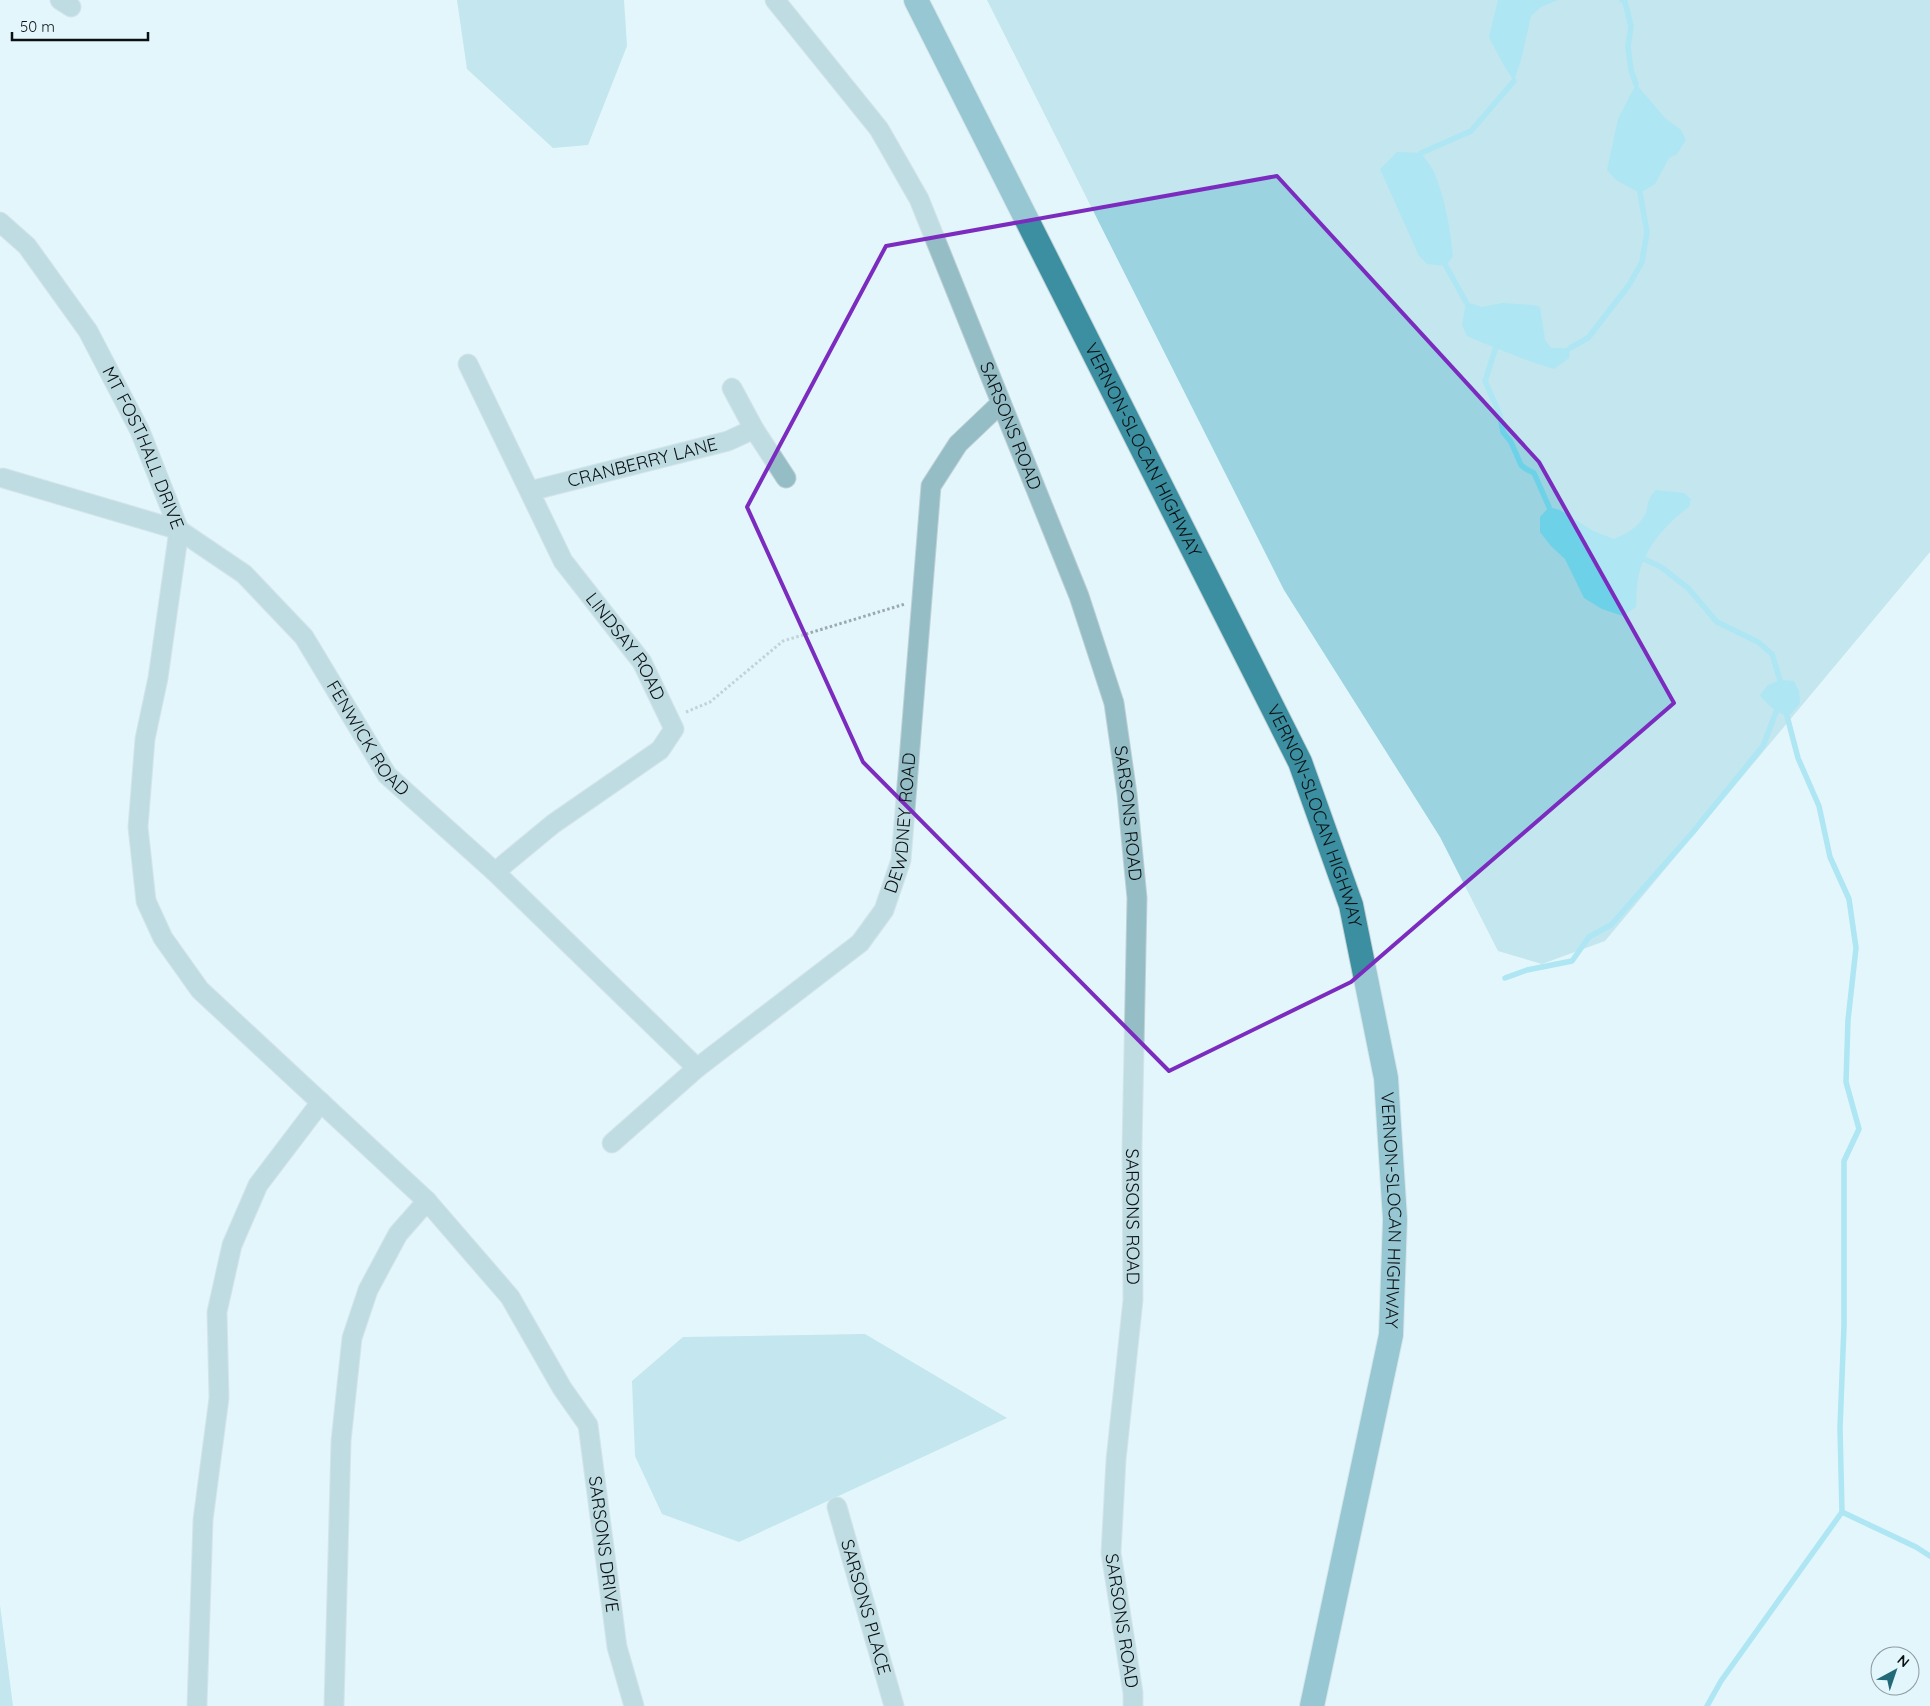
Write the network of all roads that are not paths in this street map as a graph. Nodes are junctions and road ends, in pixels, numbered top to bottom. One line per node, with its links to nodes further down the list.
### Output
1 (775, 0): 6 (street, SARSONS ROAD)
2 (916, 0): 23 (main road, VERNON-SLOCAN HIGHWAY)
3 (0, 222): 11 (street, MT FOSTHALL DRIVE)
4 (468, 364): 10 (street, LINDSAY ROAD)
5 (732, 388): 7 (street)
6 (1001, 403): 13 (street, DEWDNEY ROAD); 22 (street, SARSONS ROAD)
7 (754, 429): 9 (street); 10 (street, CRANBERRY LANE)
8 (3, 478): 11 (street, FENWICK ROAD)
9 (786, 478)
10 (530, 491): 12 (street, LINDSAY ROAD)
11 (179, 530): 12 (street, FENWICK ROAD); 14 (street, MT FOSTHALL DRIVE)
12 (495, 872): 13 (street, FENWICK ROAD)
13 (697, 1068): 15 (street, DEWDNEY ROAD)
14 (321, 1102): 16 (street, SARSONS DRIVE); 18 (street)
15 (612, 1143)
16 (427, 1202): 19 (street); 20 (street, SARSONS DRIVE)
17 (837, 1507): 21 (street, SARSONS PLACE)
18 (197, 1706)
19 (334, 1706)
20 (634, 1706)
21 (894, 1706)
22 (1133, 1706)
23 (1312, 1706)

